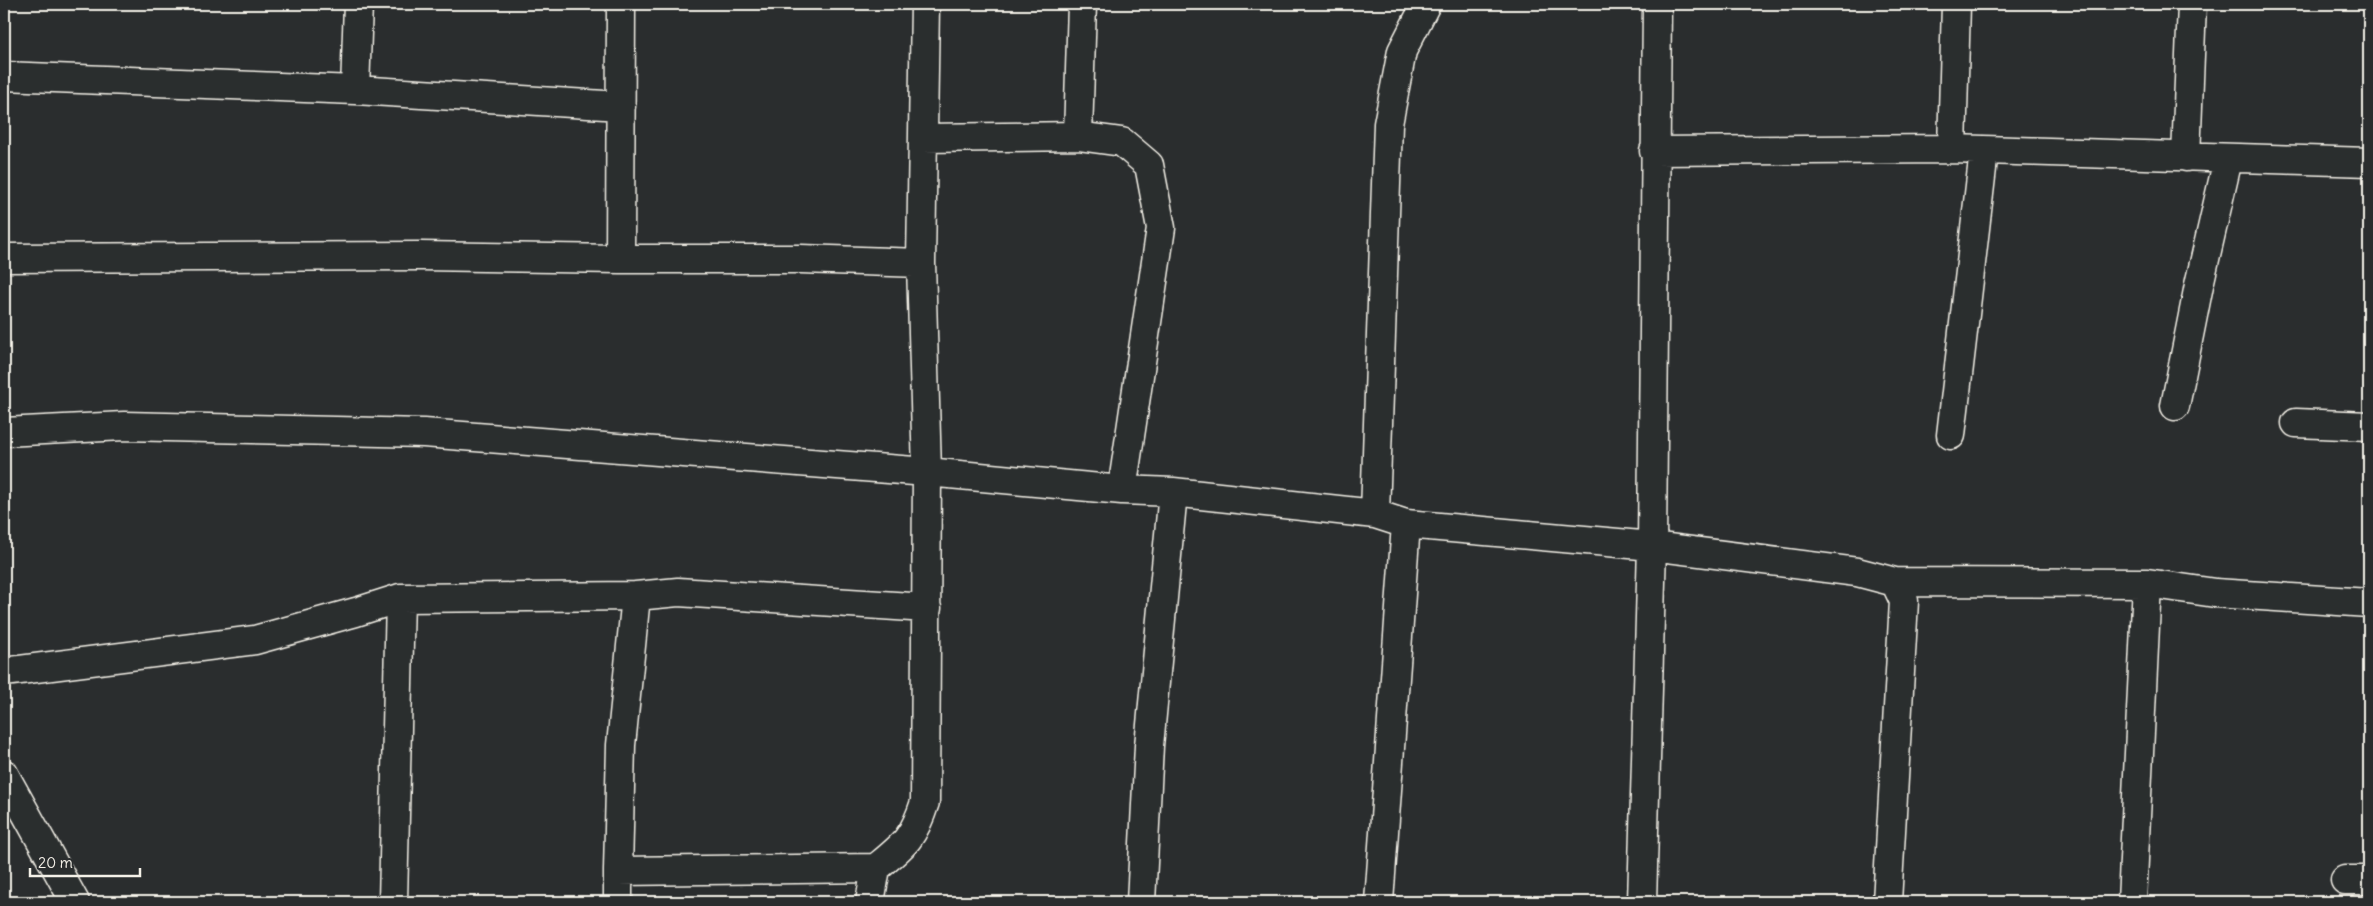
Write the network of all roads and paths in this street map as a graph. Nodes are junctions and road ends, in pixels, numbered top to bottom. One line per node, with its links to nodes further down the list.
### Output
1 (358, 4): 10 (street)
2 (621, 4): 11 (street)
3 (925, 4): 13 (street)
4 (1082, 4): 12 (street)
5 (1426, 4): 31 (street)
6 (1657, 4): 15 (street)
7 (1956, 4): 14 (street)
8 (2192, 4): 17 (street)
9 (4, 76): 10 (street)
10 (355, 90): 11 (street)
11 (621, 106): 21 (street)
12 (1078, 136): 13 (street); 29 (street)
13 (922, 138): 22 (street)
14 (1952, 148): 15 (street); 16 (street)
15 (1654, 151): 33 (street)
16 (1984, 151): 17 (street); 27 (street)
17 (2186, 157): 18 (street)
18 (2228, 159): 19 (street); 23 (street)
19 (2369, 162)
20 (4, 258): 21 (street)
21 (620, 259): 22 (street)
22 (921, 263): 28 (street)
23 (2175, 406)
24 (2296, 422): 25 (street)
25 (2369, 426)
26 (4, 432): 28 (street)
27 (1951, 435)
28 (927, 472): 29 (street); 39 (street)
29 (1122, 490): 30 (street)
30 (1173, 492): 31 (street); 48 (street)
31 (1375, 514): 32 (street)
32 (1406, 524): 33 (street); 49 (street)
33 (1652, 546): 34 (street); 50 (street)
34 (1895, 582): 35 (street); 51 (street)
35 (2147, 583): 38 (street); 52 (street)
36 (636, 596): 37 (street); 39 (street); 43 (street)
37 (400, 598): 40 (street); 45 (street)
38 (2369, 603)
39 (927, 608): 42 (street)
40 (4, 672)
41 (4, 774): 44 (street)
42 (876, 868): 43 (street); 47 (street)
43 (618, 871): 46 (street)
44 (75, 902)
45 (392, 902)
46 (618, 902)
47 (870, 902)
48 (1141, 902)
49 (1379, 902)
50 (1642, 902)
51 (1887, 902)
52 (2132, 902)

